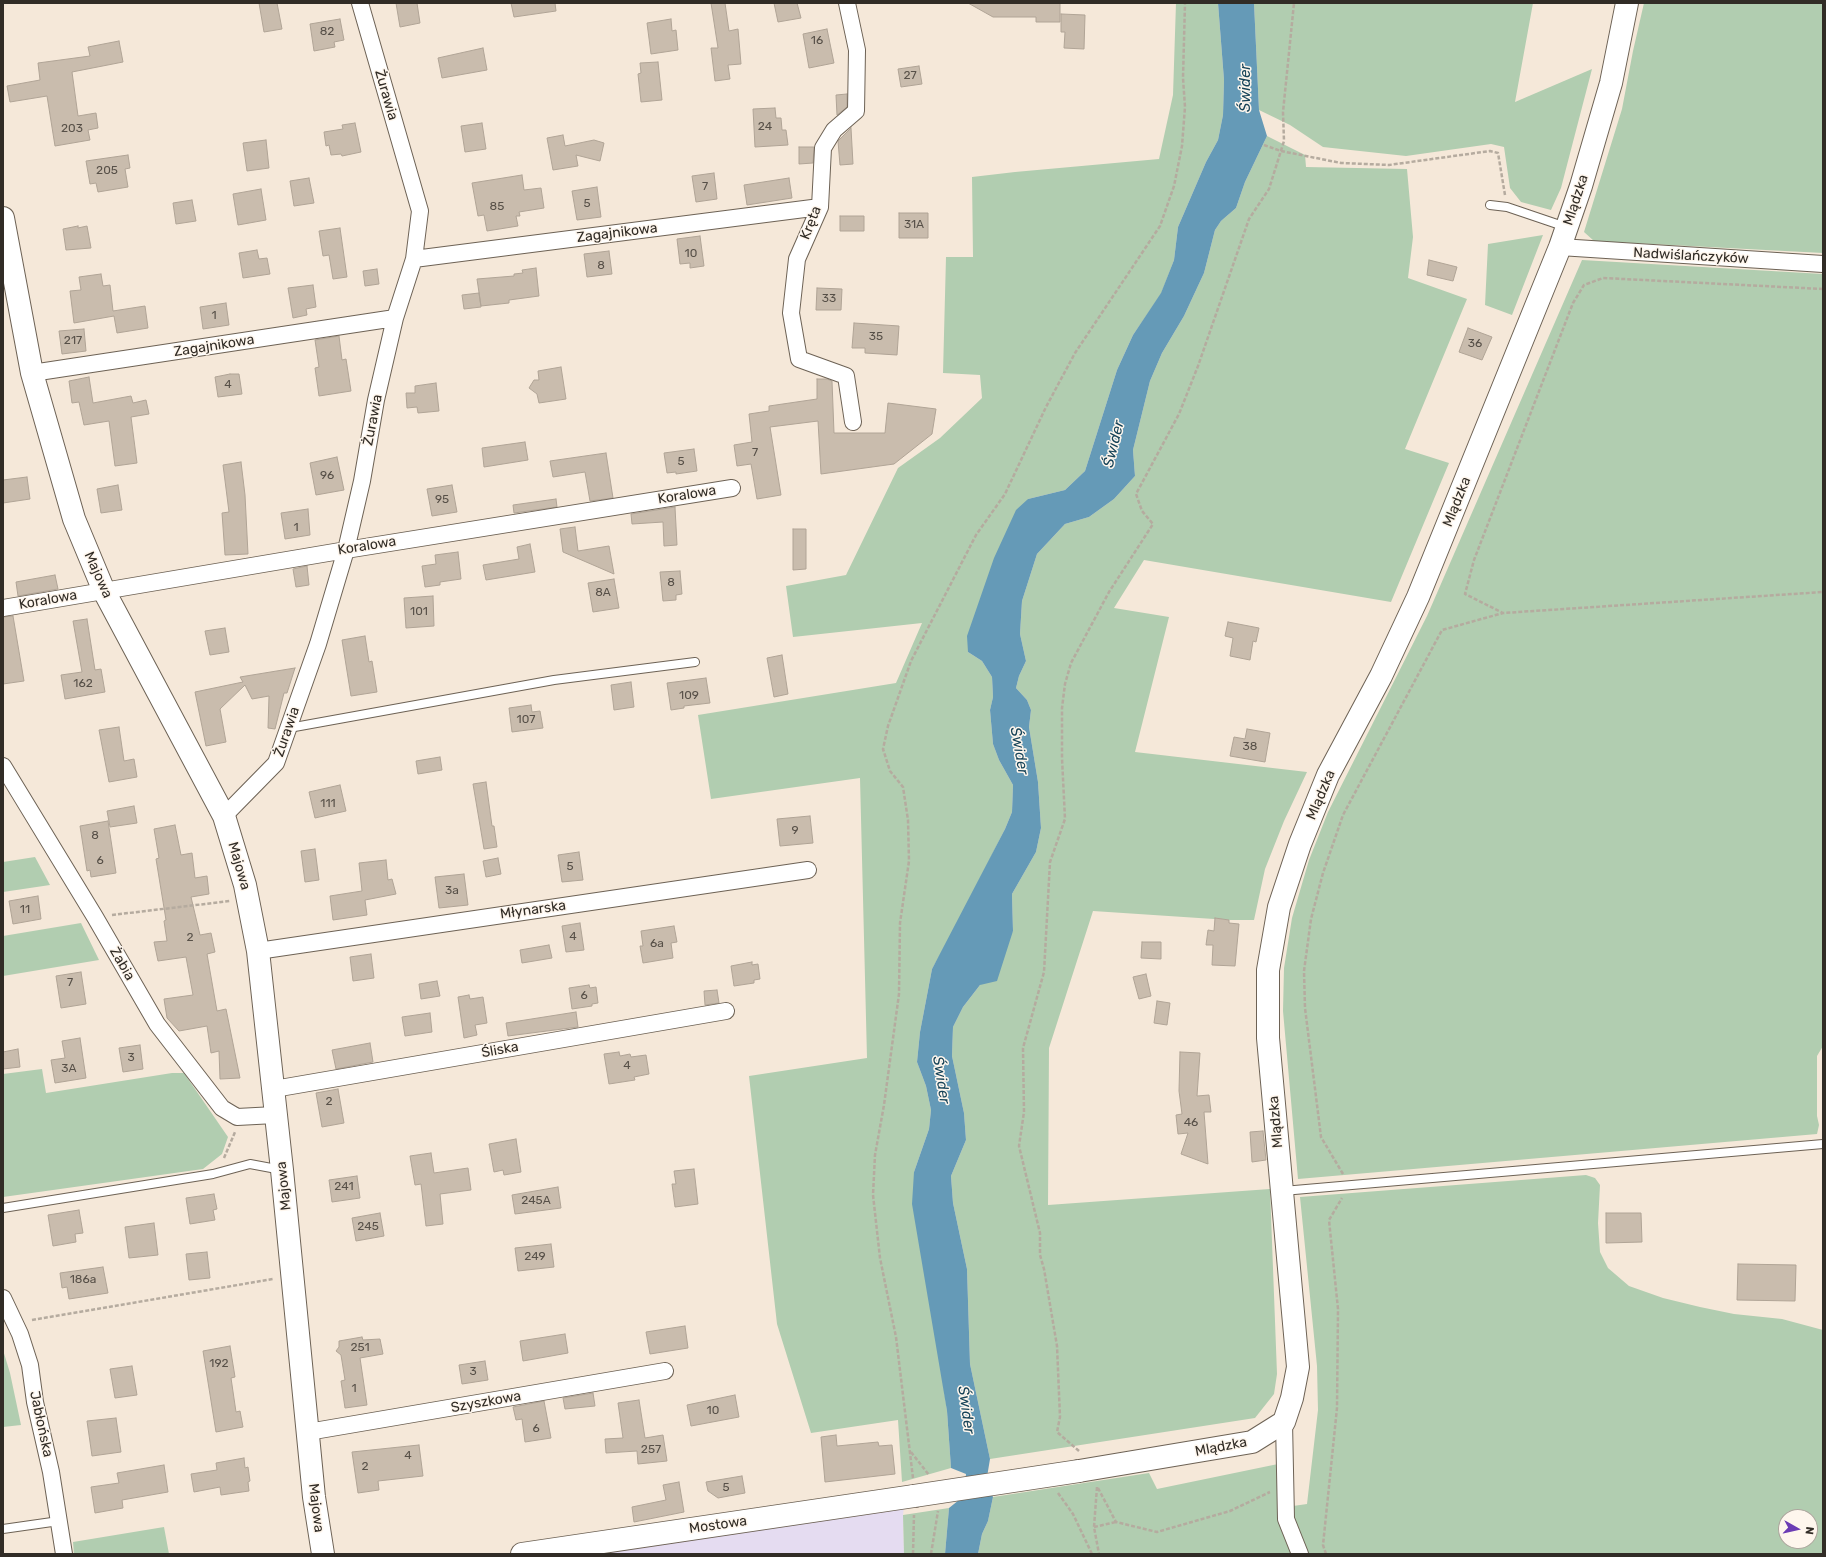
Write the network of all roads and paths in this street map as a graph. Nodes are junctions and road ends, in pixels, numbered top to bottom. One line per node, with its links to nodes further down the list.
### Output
1 (360, 3): 14 (street, Żurawia)
2 (847, 3): 9 (street, Kręta)
3 (1185, 3): 53 (path)
4 (1294, 3): 7 (path)
5 (1627, 3): 12 (street, Mlądzka)
6 (1264, 145): 7 (path)
7 (1281, 151): 10 (path); 50 (path)
8 (1490, 205): 10 (lane)
9 (820, 207): 14 (street, Zagajnikowa); 19 (street, Kręta)
10 (1507, 207): 12 (lane)
11 (3, 218): 18 (street, Majowa)
12 (1567, 227): 13 (street, Mlądzka)
13 (1560, 247): 15 (street, Nadwiślańczyków); 42 (street, Mlądzka)
14 (414, 259): 17 (street, Żurawia)
15 (1823, 264)
16 (1823, 290): 25 (path)
17 (396, 318): 18 (street, Zagajnikowa); 21 (street, Żurawia)
18 (32, 373): 22 (street, Majowa)
19 (853, 422)
20 (732, 488): 21 (street, Koralowa)
21 (346, 550): 22 (street, Koralowa); 27 (street, Żurawia)
22 (104, 591): 24 (street, Koralowa); 29 (street, Majowa)
23 (1823, 592): 25 (path)
24 (3, 608)
25 (1503, 614): 41 (path)
26 (695, 662): 27 (lane)
27 (288, 728): 29 (street, Żurawia)
28 (3, 766): 32 (street, Żabia)
29 (224, 816): 31 (street, Majowa)
30 (808, 870): 33 (street, Młynarska)
31 (248, 899): 32 (path); 33 (street, Majowa)
32 (96, 917): 37 (street, Żabia)
33 (258, 951): 35 (street, Majowa)
34 (726, 1011): 35 (street, Śliska)
35 (274, 1089): 36 (street, Majowa)
36 (275, 1115): 37 (street); 39 (street, Majowa)
37 (237, 1117): 40 (path)
38 (1823, 1144): 41 (lane)
39 (282, 1170): 40 (lane); 44 (street, Majowa)
40 (213, 1174): 43 (lane)
41 (1349, 1185): 42 (lane); 66 (path)
42 (1283, 1191): 48 (street, Mlądzka)
43 (3, 1208)
44 (292, 1276): 46 (path); 49 (street, Majowa)
45 (3, 1298): 46 (street, Jabłońska)
46 (15, 1323): 55 (street, Jabłońska)
47 (665, 1371): 49 (street, Szyszkowa)
48 (1284, 1422): 51 (street, Mlądzka); 52 (street)
49 (308, 1432): 60 (street, Majowa)
50 (1076, 1449): 51 (path); 51 (path)
51 (1086, 1469): 53 (street, Mlądzka, bridge); 56 (path); 57 (path)
52 (1284, 1486): 56 (path); 65 (street)
53 (914, 1487): 61 (street, Mostowa); 62 (path)
54 (1055, 1489): 63 (path)
55 (59, 1521): 58 (lane); 59 (street, Jabłońska)
56 (1116, 1522): 57 (path)
57 (1094, 1527): 64 (path)
58 (3, 1529)
59 (64, 1554)
60 (322, 1554)
61 (522, 1554)
62 (914, 1554)
63 (1092, 1554)
64 (1099, 1554)
65 (1300, 1554)
66 (1326, 1554)

